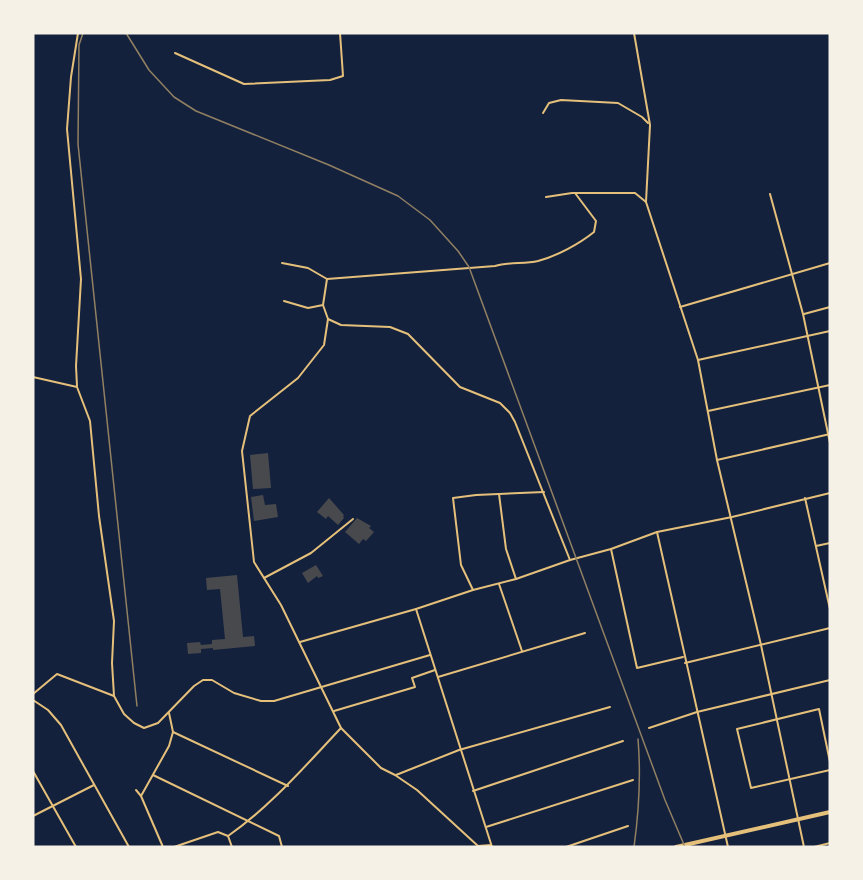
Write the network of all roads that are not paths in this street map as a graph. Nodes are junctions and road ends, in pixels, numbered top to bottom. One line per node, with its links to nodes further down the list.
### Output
1 (78, 33): 26 (street)
2 (340, 33): 4 (street)
3 (634, 33): 6 (street)
4 (175, 53)
5 (543, 113): 6 (street)
6 (650, 125): 10 (street)
7 (575, 194): 9 (street); 10 (street); 14 (street)
8 (770, 194): 13 (street)
9 (546, 197)
10 (646, 202): 17 (street)
11 (282, 263): 14 (street)
12 (830, 263): 13 (street)
13 (792, 273): 17 (street); 19 (street)
14 (327, 279): 16 (street)
15 (284, 301): 16 (street)
16 (323, 305): 20 (street)
17 (680, 307): 23 (street)
18 (830, 307): 19 (street)
19 (803, 314): 22 (street)
20 (328, 319): 32 (street); 43 (street)
21 (830, 331): 22 (street)
22 (807, 336): 23 (street); 27 (street)
23 (698, 360): 28 (street)
24 (33, 376): 26 (street)
25 (830, 385): 27 (street)
26 (77, 387): 63 (street)
27 (819, 387): 28 (street); 29 (street)
28 (708, 411): 31 (street)
29 (829, 434): 30 (street); 31 (street)
30 (830, 443)
31 (717, 459): 36 (street)
32 (544, 492): 34 (street); 42 (street)
33 (830, 493): 35 (street)
34 (499, 494): 44 (street); 46 (street)
35 (804, 498): 36 (street); 40 (street)
36 (732, 517): 38 (street); 52 (street)
37 (353, 519): 43 (street)
38 (657, 532): 41 (street); 55 (street)
39 (830, 543): 40 (street)
40 (816, 546): 48 (street)
41 (611, 549): 42 (street); 55 (street)
42 (570, 560): 44 (street)
43 (264, 578): 51 (street)
44 (516, 579): 45 (street)
45 (499, 584): 46 (street); 53 (street)
46 (473, 590): 47 (street)
47 (416, 609): 51 (street); 54 (street)
48 (830, 609)
49 (830, 628): 52 (street)
50 (585, 633): 53 (street)
51 (300, 642): 60 (street)
52 (761, 645): 56 (street); 62 (street)
53 (522, 651): 58 (street)
54 (429, 655): 57 (street); 60 (street)
55 (684, 657): 56 (street)
56 (685, 663): 67 (street)
57 (435, 670): 58 (street); 66 (street)
58 (437, 677): 74 (street)
59 (830, 680): 62 (street)
60 (322, 687): 66 (street); 68 (street)
61 (33, 694): 63 (street)
62 (770, 694): 67 (street); 69 (street)
63 (114, 696): 68 (street)
64 (33, 700): 82 (street)
65 (610, 707): 74 (street)
66 (334, 711): 70 (street)
67 (697, 712): 71 (street); 94 (street)
68 (169, 713): 72 (street)
69 (775, 719): 75 (street); 81 (street); 81 (street)
70 (341, 728): 79 (street); 83 (street)
71 (649, 728)
72 (173, 732): 78 (street); 83 (street)
73 (623, 741): 85 (street)
74 (459, 750): 79 (street); 85 (street)
75 (830, 762)
76 (830, 770): 81 (street)
77 (33, 771): 87 (street)
78 (153, 775): 86 (street); 91 (street)
79 (395, 775): 97 (street)
80 (633, 780): 93 (street)
81 (789, 780): 90 (street)
82 (94, 785): 87 (street); 99 (street)
83 (288, 786): 91 (street)
84 (136, 790): 86 (street)
85 (473, 791): 93 (street)
86 (141, 796): 100 (street)
87 (52, 806): 89 (street); 98 (street)
88 (830, 812): 90 (main road)
89 (33, 816)
90 (798, 819): 94 (main road); 107 (street)
91 (249, 821): 95 (street); 103 (street)
92 (628, 826): 104 (street)
93 (486, 827): 97 (street)
94 (725, 835): 105 (main road); 106 (street)
95 (228, 836): 101 (street); 102 (street)
96 (830, 843): 108 (street)
97 (492, 846)
98 (76, 847)
99 (129, 847)
100 (163, 847)
101 (174, 847)
102 (232, 847)
103 (282, 847)
104 (566, 847)
105 (676, 847)
106 (728, 847)
107 (804, 847)
108 (814, 847)

